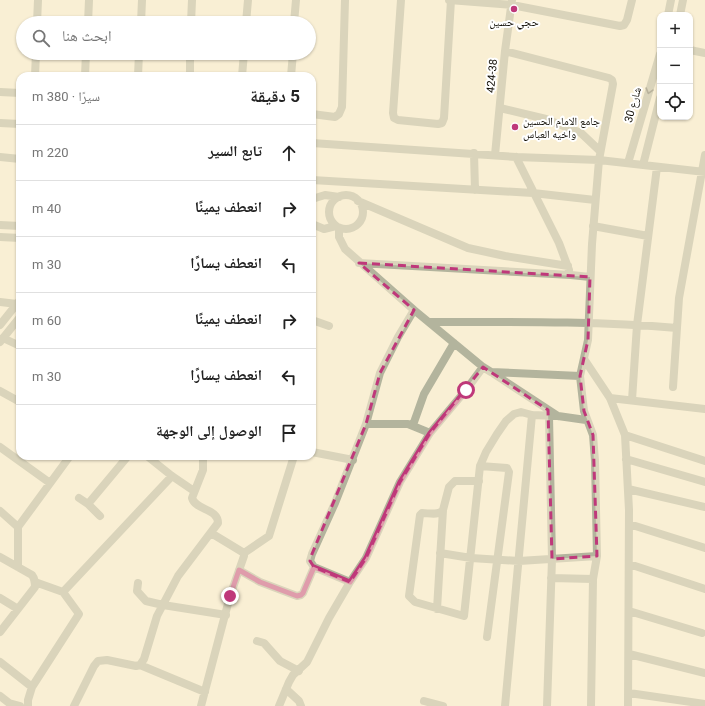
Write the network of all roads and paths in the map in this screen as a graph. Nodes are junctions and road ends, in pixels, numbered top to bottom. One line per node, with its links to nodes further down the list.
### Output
1 (38, 0): 16 (street)
2 (89, 0): 17 (street)
3 (142, 0): 18 (street)
4 (192, 0): 19 (street)
5 (248, 0): 20 (street)
6 (296, 0): 21 (street)
7 (345, 0): 42 (street)
8 (401, 0): 9 (street)
9 (450, 0): 13 (street)
10 (632, 0): 13 (street)
11 (671, 0): 14 (street)
12 (683, 0): 15 (street)
13 (512, 2): 22 (street, 424-38)
14 (669, 12)
15 (681, 12)
16 (37, 16)
17 (88, 16)
18 (141, 16)
19 (191, 16)
20 (247, 16)
21 (295, 16)
22 (505, 51): 40 (street, 424-38); 49 (street)
23 (693, 51): 24 (street)
24 (705, 53)
25 (36, 60): 32 (street)
26 (86, 60): 33 (street)
27 (139, 60): 34 (street)
28 (190, 60): 35 (street)
29 (243, 60): 36 (street)
30 (293, 60): 37 (street)
31 (657, 64): 53 (street, شارع 30, one-way to 53)
32 (35, 72)
33 (85, 72)
34 (138, 72)
35 (190, 72)
36 (242, 72)
37 (292, 72)
38 (0, 92): 39 (street)
39 (16, 93)
40 (500, 108): 48 (street, 424-38); 49 (street)
41 (657, 110): 54 (street)
42 (316, 115)
43 (0, 123): 44 (street)
44 (16, 124)
45 (316, 143): 46 (street)
46 (474, 153): 48 (street); 59 (street)
47 (705, 154): 56 (street)
48 (495, 155): 51 (street)
49 (599, 155): 51 (street); 53 (street); 63 (street)
50 (0, 157): 52 (street)
51 (516, 157): 60 (street)
52 (16, 159)
53 (628, 163): 54 (street)
54 (643, 165): 55 (street)
55 (658, 167): 56 (street); 70 (street)
56 (703, 172): 88 (street)
57 (316, 180): 58 (street)
58 (341, 182): 59 (street); 61 (street)
59 (475, 190): 60 (street)
60 (533, 193): 63 (street); 74 (street)
61 (342, 196): 62 (street); 64 (street); 69 (street)
62 (316, 198)
63 (595, 200): 68 (street)
64 (358, 201): 69 (street); 74 (street)
65 (0, 225): 66 (street)
66 (16, 226)
67 (316, 226): 69 (street)
68 (593, 226): 70 (street); 76 (street)
69 (337, 227): 73 (street)
70 (648, 236): 86 (street)
71 (0, 237): 72 (street)
72 (16, 238)
73 (359, 263): 75 (street); 80 (street)
74 (568, 266): 75 (street)
75 (571, 275): 76 (street)
76 (590, 277): 84 (street)
77 (0, 302): 78 (street)
78 (16, 302)
79 (16, 305): 85 (street)
80 (414, 310): 83 (street); 106 (street)
81 (316, 321): 87 (street)
82 (16, 322): 89 (street)
83 (429, 322): 84 (street); 90 (street)
84 (589, 323): 86 (street); 92 (street)
85 (0, 325)
86 (637, 325): 88 (street); 100 (street)
87 (329, 326)
88 (678, 328): 96 (street)
89 (1, 340): 91 (street)
90 (454, 343): 93 (street); 107 (street)
91 (16, 345)
92 (584, 359): 95 (street); 98 (street)
93 (483, 367): 94 (street); 108 (street)
94 (491, 372): 95 (street); 104 (street)
95 (580, 376): 105 (street)
96 (673, 387)
97 (0, 391): 99 (street)
98 (610, 398): 100 (street); 109 (street)
99 (16, 400)
100 (632, 400): 101 (street)
101 (705, 409)
102 (532, 415): 103 (street); 122 (street); 146 (street)
103 (549, 416): 104 (street); 144 (street)
104 (558, 416): 105 (street)
105 (586, 420): 141 (street)
106 (366, 424): 107 (street); 120 (street)
107 (413, 425): 108 (street)
108 (430, 433): 154 (street)
109 (625, 435): 113 (street); 121 (street)
110 (0, 447): 112 (street)
111 (316, 453): 120 (street)
112 (16, 459)
113 (626, 459): 125 (street); 127 (street)
114 (18, 460): 126 (street)
115 (67, 460): 126 (street)
116 (125, 460): 130 (street)
117 (152, 460): 123 (street)
118 (203, 460): 128 (street)
119 (293, 460): 139 (street)
120 (352, 460): 149 (street)
121 (705, 461)
122 (480, 466): 124 (street); 145 (street)
123 (172, 476): 128 (street); 157 (street)
124 (479, 481): 132 (street); 143 (street)
125 (705, 482)
126 (50, 483): 136 (street)
127 (628, 489): 131 (street); 135 (street)
128 (194, 491): 137 (street)
129 (79, 498): 130 (street)
130 (88, 504): 134 (street)
131 (705, 507)
132 (443, 510): 140 (street); 160 (street)
133 (0, 511): 136 (street)
134 (100, 516)
135 (629, 524): 138 (street); 147 (street)
136 (18, 527): 148 (street)
137 (211, 533): 139 (street); 159 (street)
138 (705, 548)
139 (244, 553): 150 (street)
140 (440, 553): 143 (street); 160 (street)
141 (597, 556): 144 (street); 152 (street)
142 (0, 557): 148 (street)
143 (471, 558): 145 (street); 160 (street)
144 (552, 559): 146 (street); 151 (street)
145 (497, 560): 146 (street); 166 (street)
146 (519, 560): 187 (street)
147 (629, 564): 156 (street); 162 (street)
148 (18, 567): 153 (street)
149 (314, 567): 150 (street); 154 (street)
150 (239, 570): 163 (street)
151 (551, 578): 152 (street); 188 (street)
152 (592, 579): 189 (street)
153 (35, 582): 157 (street); 161 (street)
154 (350, 582): 171 (street)
155 (138, 583): 159 (street)
156 (705, 589)
157 (63, 592): 173 (street)
158 (0, 598): 161 (street)
159 (163, 606): 163 (street); 170 (street)
160 (437, 608)
161 (18, 609): 164 (street)
162 (629, 611): 165 (street); 168 (street)
163 (226, 615): 175 (street)
164 (0, 632)
165 (702, 633)
166 (487, 637)
167 (257, 641): 171 (street)
168 (629, 654): 172 (street); 176 (street)
169 (0, 662): 173 (street)
170 (140, 664): 175 (street); 182 (street)
171 (299, 671): 174 (street)
172 (705, 673)
173 (32, 687): 181 (street)
174 (286, 689): 184 (street); 185 (street)
175 (205, 692): 183 (street)
176 (628, 693): 179 (street); 190 (street)
177 (0, 696): 180 (street)
178 (424, 701): 186 (street)
179 (705, 704)
180 (20, 706)
181 (28, 706)
182 (74, 706)
183 (201, 706)
184 (279, 706)
185 (301, 706)
186 (444, 706)
187 (505, 706)
188 (547, 706)
189 (591, 706)
190 (628, 706)

